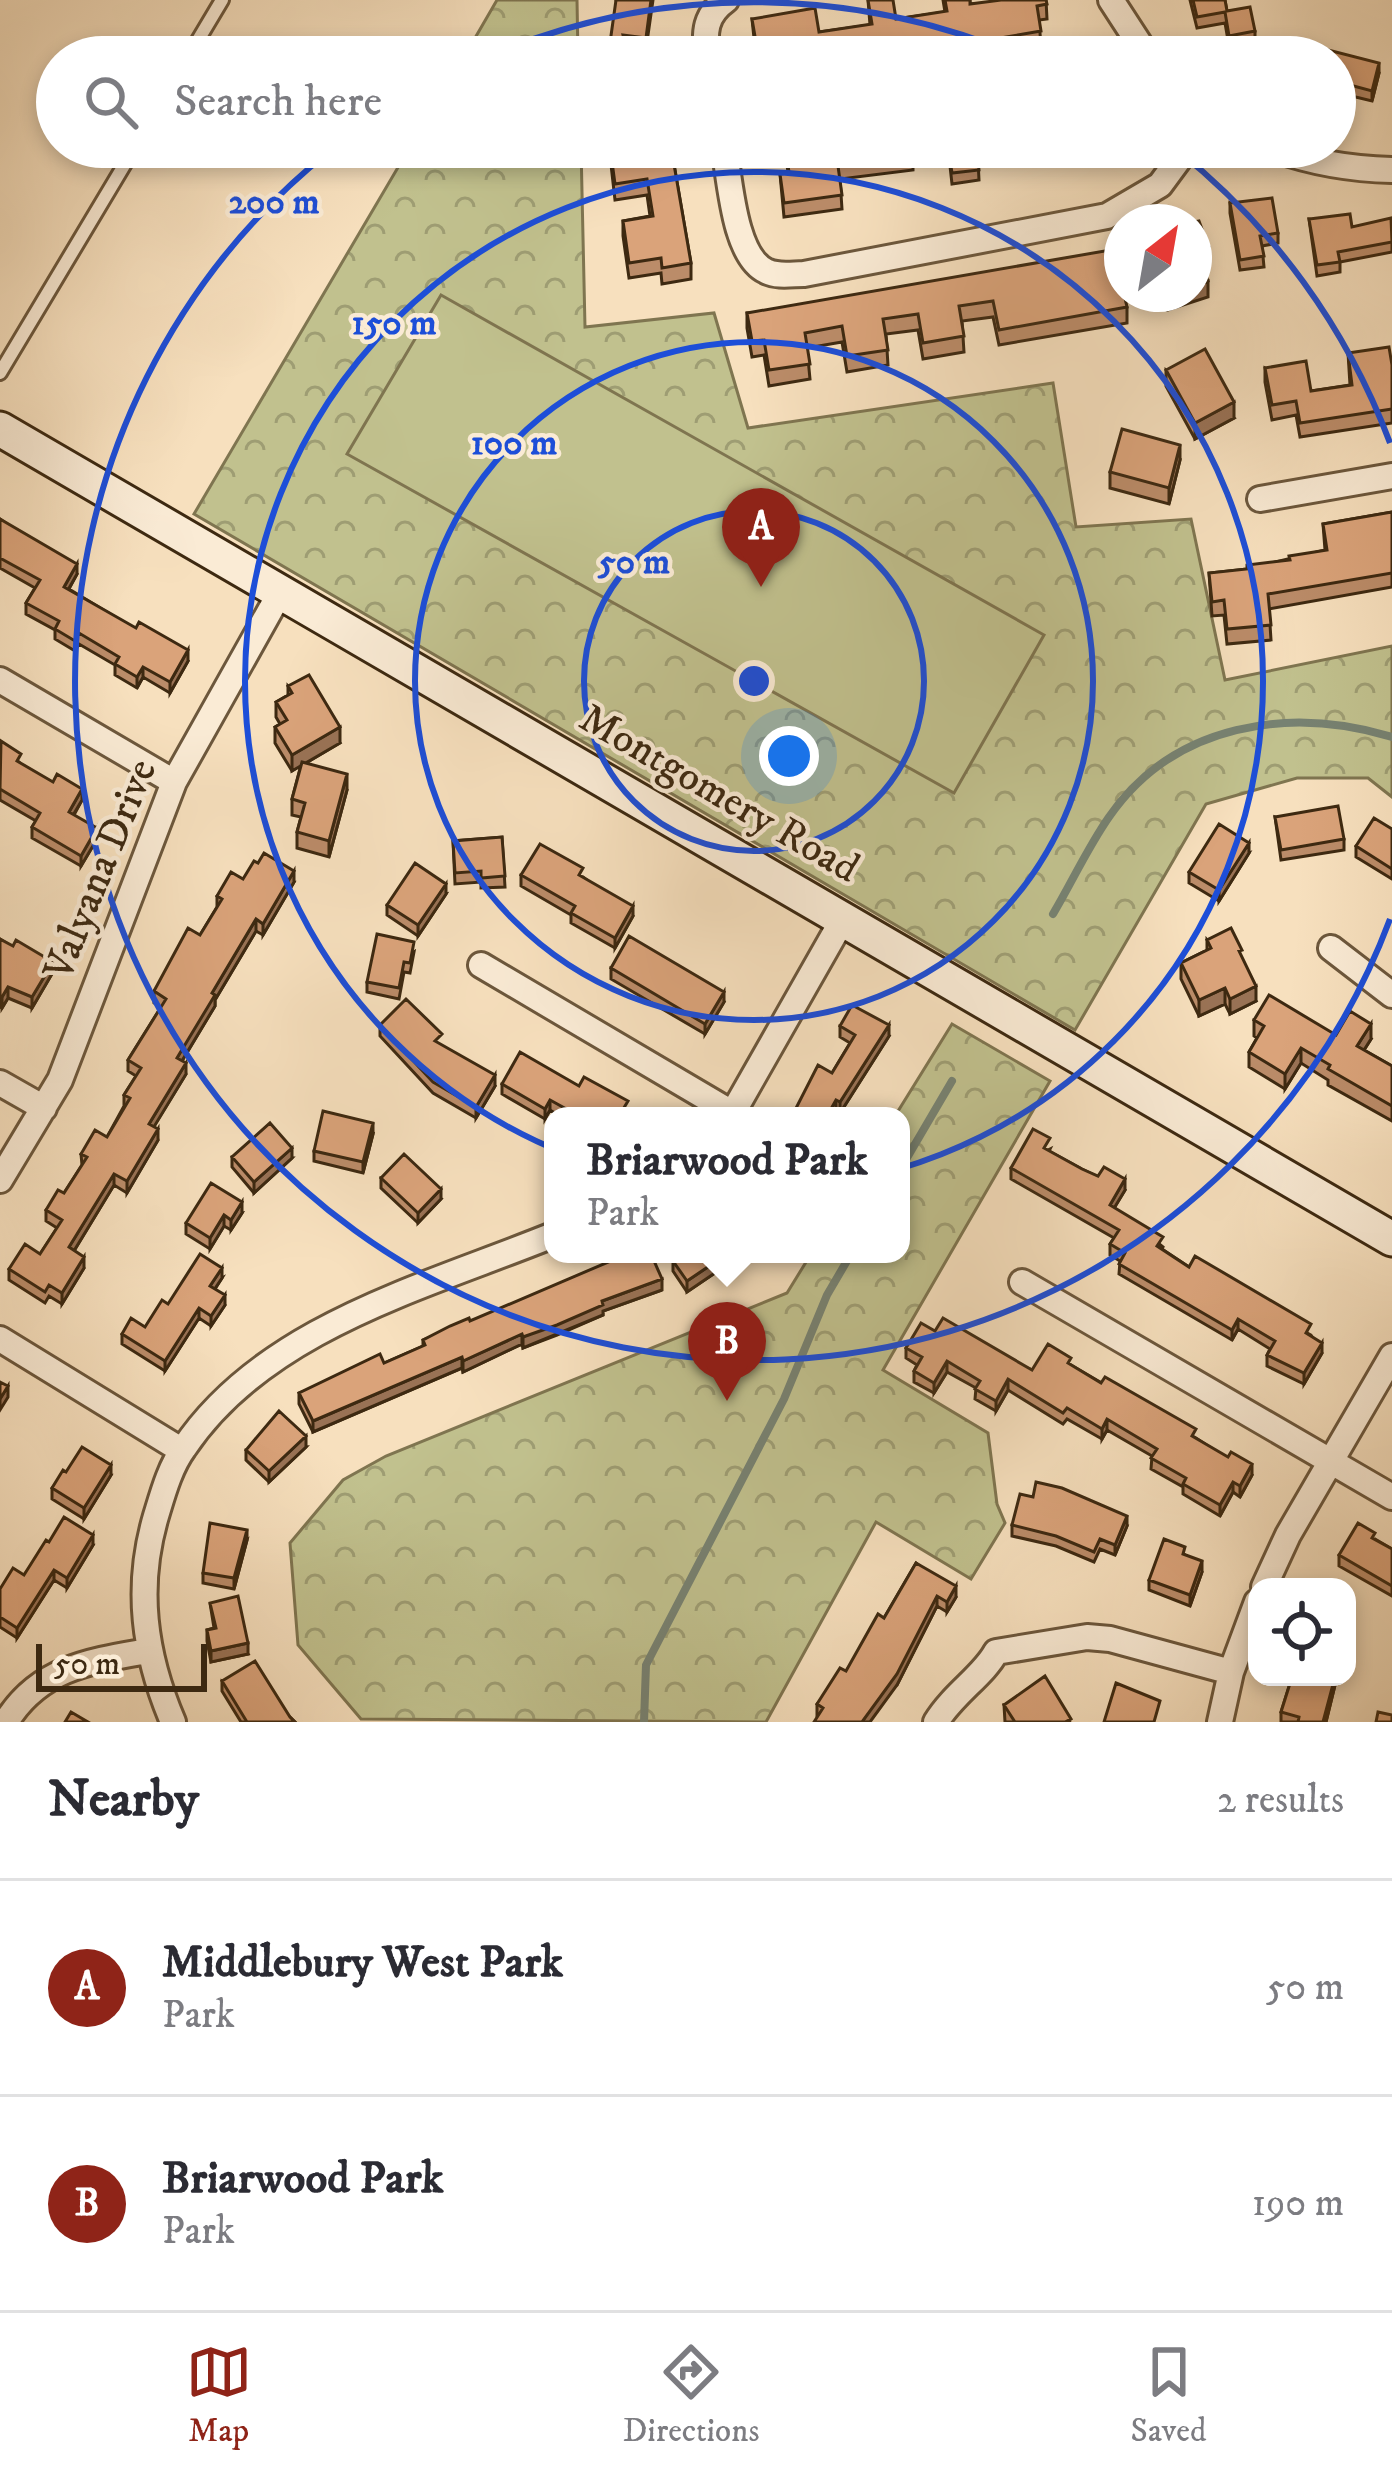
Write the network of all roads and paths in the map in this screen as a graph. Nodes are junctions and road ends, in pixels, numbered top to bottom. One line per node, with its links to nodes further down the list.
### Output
1 (222, 0): 4 (lane)
2 (725, 0): 5 (street)
3 (1112, 0): 6 (street)
4 (201, 36)
5 (705, 36)
6 (1135, 36)
7 (122, 168): 12 (lane)
8 (728, 168): 9 (street)
9 (1173, 168)
10 (1351, 168): 11 (street)
11 (1392, 170)
12 (0, 373)
13 (0, 429): 16 (street, Montgomery Road)
14 (1392, 476): 15 (street)
15 (1260, 499)
16 (281, 591): 18 (street, Valyana Drive); 19 (street, Montgomery Road)
17 (0, 680): 18 (street)
18 (174, 782): 26 (street, Valyana Drive)
19 (843, 919): 25 (street); 29 (street, Montgomery Road)
20 (1331, 948): 22 (street)
21 (481, 965): 24 (street)
22 (1392, 994)
23 (0, 1082): 26 (street)
24 (719, 1107)
25 (737, 1107)
26 (44, 1108): 27 (street, Valyana Drive)
27 (0, 1180)
28 (544, 1239): 33 (street)
29 (1392, 1240)
30 (1022, 1282): 34 (street)
31 (0, 1339): 33 (street)
32 (1392, 1356): 34 (street)
33 (182, 1450): 38 (street)
34 (1331, 1461): 35 (street); 36 (street)
35 (1392, 1497)
36 (1269, 1578)
37 (1248, 1626): 39 (street)
38 (148, 1651): 40 (street); 41 (street)
39 (1231, 1672): 42 (street); 43 (street)
40 (6, 1722)
41 (173, 1722)
42 (936, 1722)
43 (1220, 1722)

